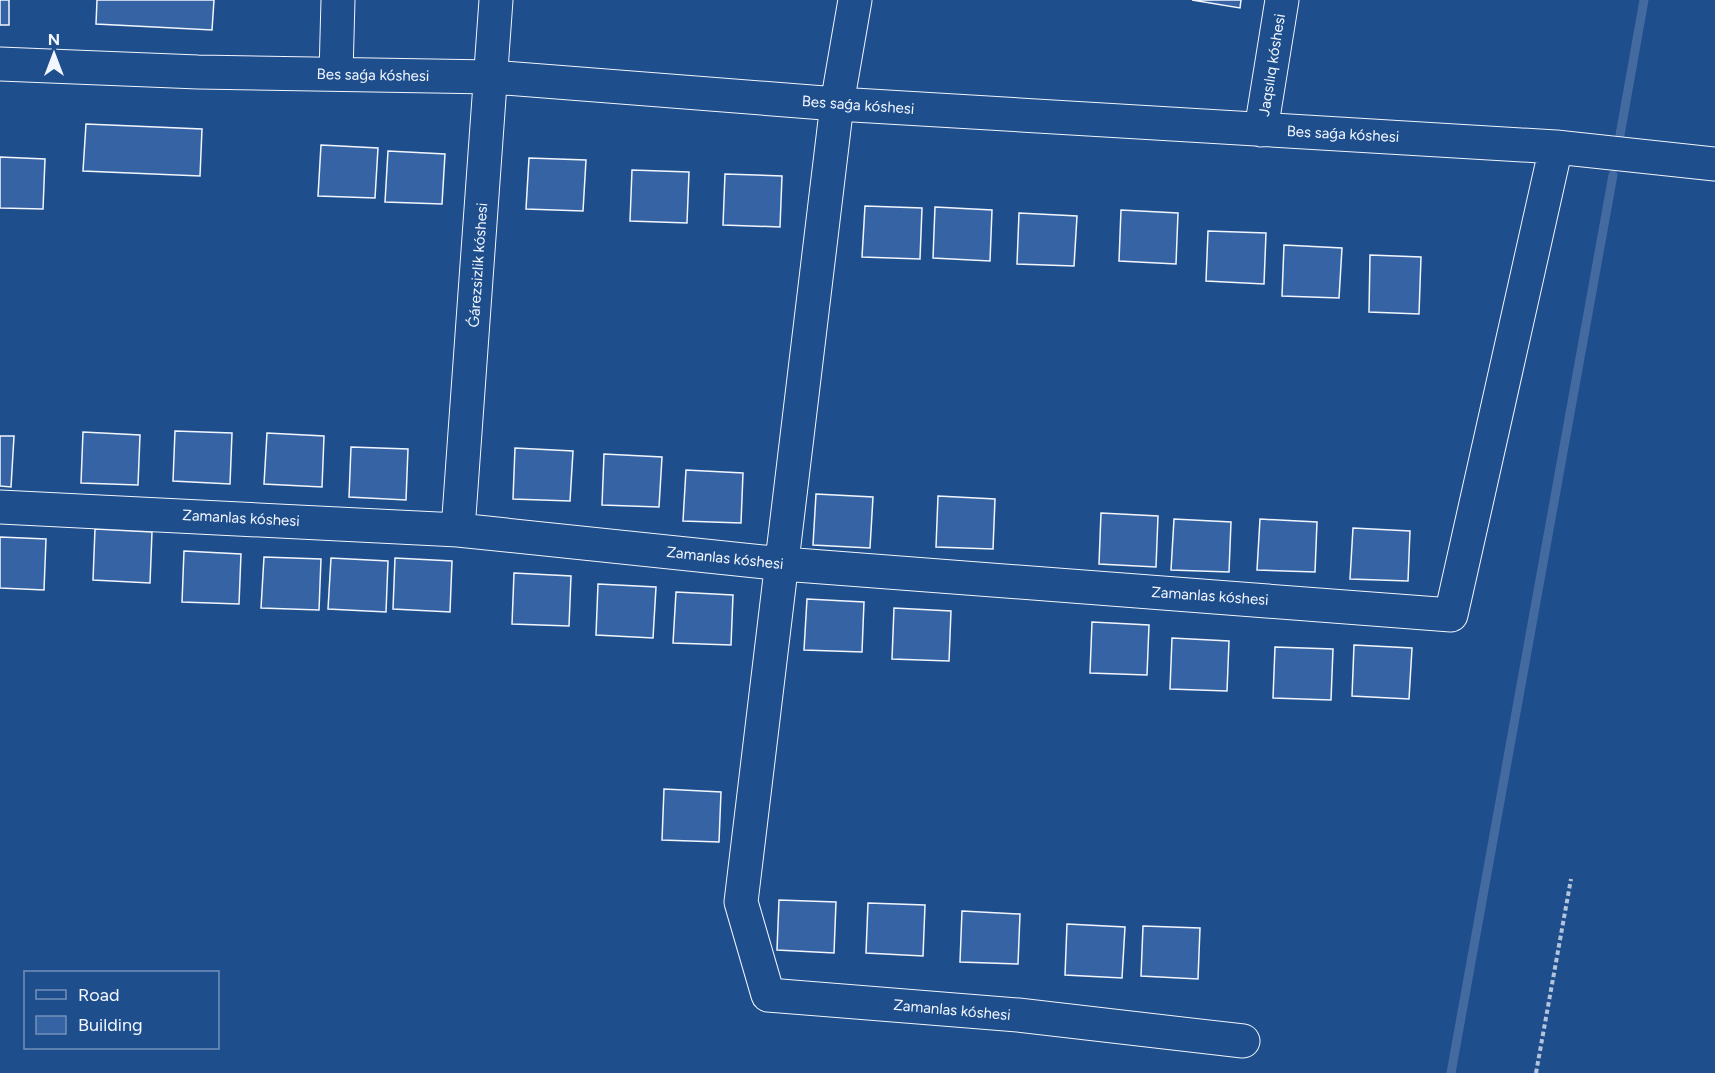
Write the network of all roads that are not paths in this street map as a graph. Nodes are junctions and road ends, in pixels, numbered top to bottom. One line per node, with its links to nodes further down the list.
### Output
1 (338, 0): 6 (street)
2 (496, 0): 7 (street, Ǵárezsizlik kóshesi)
3 (855, 0): 8 (street)
4 (1282, 0): 9 (street, Jaqsılıq kóshesi)
5 (0, 64): 6 (street, Bes saǵa kóshesi)
6 (336, 74): 7 (street, Bes saǵa kóshesi)
7 (492, 77): 8 (street, Bes saǵa kóshesi); 13 (street, Ǵárezsizlik kóshesi)
8 (837, 104): 9 (street, Bes saǵa kóshesi); 14 (street)
9 (1261, 129): 10 (street, Bes saǵa kóshesi)
10 (1556, 147): 11 (street, Bes saǵa kóshesi); 14 (street, Zamanlas kóshesi)
11 (1715, 164)
12 (0, 507): 13 (street, Zamanlas kóshesi)
13 (458, 530): 14 (street, Zamanlas kóshesi)
14 (783, 564): 15 (street, Zamanlas kóshesi)
15 (1242, 1041)

